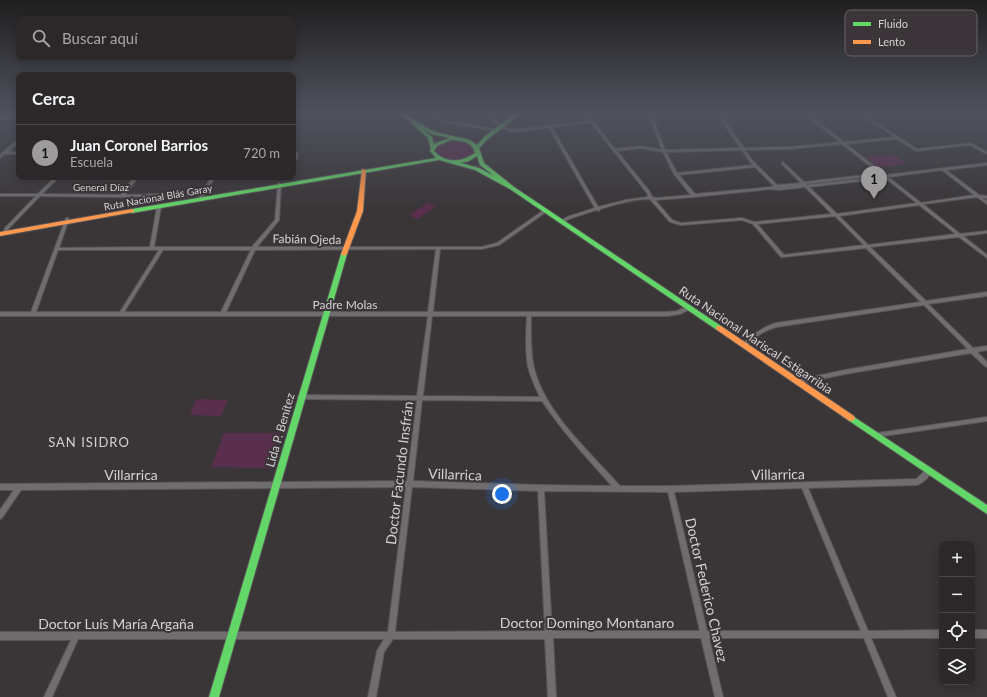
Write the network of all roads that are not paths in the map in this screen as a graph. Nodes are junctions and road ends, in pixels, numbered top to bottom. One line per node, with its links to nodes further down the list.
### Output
1 (14, 145): 21 (street)
2 (431, 145): 16 (main road)
3 (437, 145): 16 (main road, Ruta Nacional Blás Garay)
4 (473, 145): 17 (main road)
5 (483, 145): 17 (main road)
6 (560, 145): 57 (street)
7 (610, 145): 18 (street)
8 (662, 145): 19 (street)
9 (740, 145): 15 (street)
10 (827, 145): 15 (street)
11 (845, 145): 35 (street)
12 (908, 145): 13 (street)
13 (965, 145)
14 (971, 145): 23 (street)
15 (743, 149): 19 (street); 31 (street)
16 (432, 150): 27 (main road); 33 (main road, Ruta Nacional Blás Garay)
17 (478, 150): 28 (main road); 42 (main road)
18 (614, 150): 19 (street); 51 (street)
19 (664, 151): 34 (street)
20 (0, 153): 21 (street)
21 (5, 153): 22 (street); 25 (street)
22 (16, 153)
23 (987, 153)
24 (296, 154): 26 (street)
25 (0, 157)
26 (296, 158)
27 (438, 159): 28 (main road); 33 (main road, Ruta Nacional Blás Garay)
28 (453, 162): 42 (main road)
29 (783, 163): 39 (street)
30 (987, 164): 32 (street)
31 (756, 166): 34 (street); 41 (street)
32 (942, 169): 35 (street); 49 (street)
33 (364, 171): 40 (main road, Ruta Nacional Blás Garay); 71 (main road, Lida P. Benítez)
34 (676, 174): 48 (street)
35 (886, 176): 39 (street); 54 (street)
36 (53, 180): 46 (street)
37 (134, 180): 47 (street)
38 (211, 180): 50 (street)
39 (806, 184): 41 (street); 43 (street); 58 (street)
40 (279, 186): 50 (main road, Ruta Nacional Blás Garay); 66 (street)
41 (776, 186): 43 (street)
42 (512, 188): 56 (main road, Ruta Nacional Mariscal Estigarribia)
43 (770, 188): 48 (street)
44 (987, 194): 49 (street)
45 (0, 196): 46 (street, General Díaz)
46 (39, 196): 47 (street, General Díaz); 62 (street)
47 (122, 196): 50 (street, General Díaz)
48 (694, 196): 51 (street)
49 (978, 196): 52 (street); 53 (street); 54 (street)
50 (202, 197): 55 (main road, Ruta Nacional Blás Garay); 59 (main road, Ruta Nacional Blás Garay)
51 (650, 197): 57 (street); 61 (street)
52 (987, 197)
53 (987, 203)
54 (920, 204): 58 (street); 64 (street)
55 (159, 207): 59 (main road, Ruta Nacional Blás Garay); 68 (street)
56 (545, 210): 60 (main road, Ruta Nacional Mariscal Estigarribia); 70 (street, Fabián Ojeda)
57 (598, 210): 60 (street)
58 (836, 215): 61 (street); 65 (street)
59 (67, 221): 62 (main road, Ruta Nacional Blás Garay); 67 (street)
60 (561, 222): 75 (main road, Ruta Nacional Mariscal Estigarribia)
61 (754, 223): 65 (street)
62 (3, 232)
63 (987, 232): 64 (street)
64 (958, 235): 65 (street); 72 (street)
65 (867, 246): 74 (street)
66 (254, 248): 69 (street, Fabián Ojeda); 71 (street, Fabián Ojeda); 76 (street)
67 (57, 249): 68 (street, Fabián Ojeda); 78 (street)
68 (152, 249): 69 (street, Fabián Ojeda)
69 (162, 249): 79 (street)
70 (438, 249): 71 (street, Fabián Ojeda); 81 (street, Doctor Facundo Insfrán)
71 (345, 250): 80 (main road, Lida P. Benítez)
72 (987, 257)
73 (987, 294): 74 (street)
74 (924, 302): 83 (street); 85 (street)
75 (688, 308): 82 (street, Padre Molas); 83 (main road, Ruta Nacional Mariscal Estigarribia)
76 (223, 313): 79 (street, Padre Molas); 80 (street, Padre Molas)
77 (0, 314): 78 (street, Padre Molas)
78 (33, 314): 79 (street, Padre Molas)
79 (121, 314)
80 (326, 314): 81 (street, Padre Molas); 88 (main road, Lida P. Benítez)
81 (431, 314): 82 (street, Padre Molas); 89 (street, Doctor Facundo Insfrán)
82 (529, 315): 90 (street)
83 (744, 345): 87 (main road, Ruta Nacional Mariscal Estigarribia)
84 (987, 348): 85 (street)
85 (973, 350): 86 (street); 87 (street)
86 (987, 365)
87 (798, 382): 92 (main road, Ruta Nacional Mariscal Estigarribia)
88 (301, 397): 89 (street); 95 (main road, Lida P. Benítez)
89 (420, 398): 90 (street); 94 (street, Doctor Facundo Insfrán)
90 (544, 399): 100 (street)
91 (987, 419): 92 (street)
92 (876, 435): 93 (main road, Ruta Nacional Mariscal Estigarribia)
93 (929, 471): 96 (street, Villarrica); 102 (main road, Ruta Nacional Mariscal Estigarribia)
94 (410, 484): 95 (street, Villarrica); 99 (street, Villarrica); 113 (street, Doctor Facundo Insfrán)
95 (276, 485): 98 (street, Villarrica); 112 (main road, Lida P. Benítez)
96 (804, 485): 101 (street, Villarrica); 104 (street)
97 (0, 487): 98 (street, Villarrica)
98 (19, 487): 103 (street)
99 (541, 488): 100 (street, Villarrica); 108 (street)
100 (618, 488): 101 (street, Villarrica)
101 (670, 489): 109 (street, Doctor Federico Chavez)
102 (987, 510)
103 (0, 516)
104 (867, 634): 105 (street, Doctor Domingo Montanaro); 109 (street, Doctor Domingo Montanaro); 119 (street)
105 (939, 634)
106 (975, 634): 107 (street)
107 (987, 634)
108 (549, 635): 109 (street, Doctor Domingo Montanaro); 113 (street, Doctor Domingo Montanaro); 117 (street)
109 (704, 635): 118 (street, Doctor Federico Chavez)
110 (0, 636): 111 (street, Doctor Luís María Argaña)
111 (76, 636): 112 (street, Doctor Luís María Argaña); 114 (street)
112 (232, 636): 113 (street, Doctor Domingo Montanaro); 115 (main road, Lida P. Benítez)
113 (391, 636): 116 (street, Doctor Facundo Insfrán)
114 (48, 697)
115 (214, 697)
116 (372, 697)
117 (552, 697)
118 (719, 697)
119 (892, 697)

